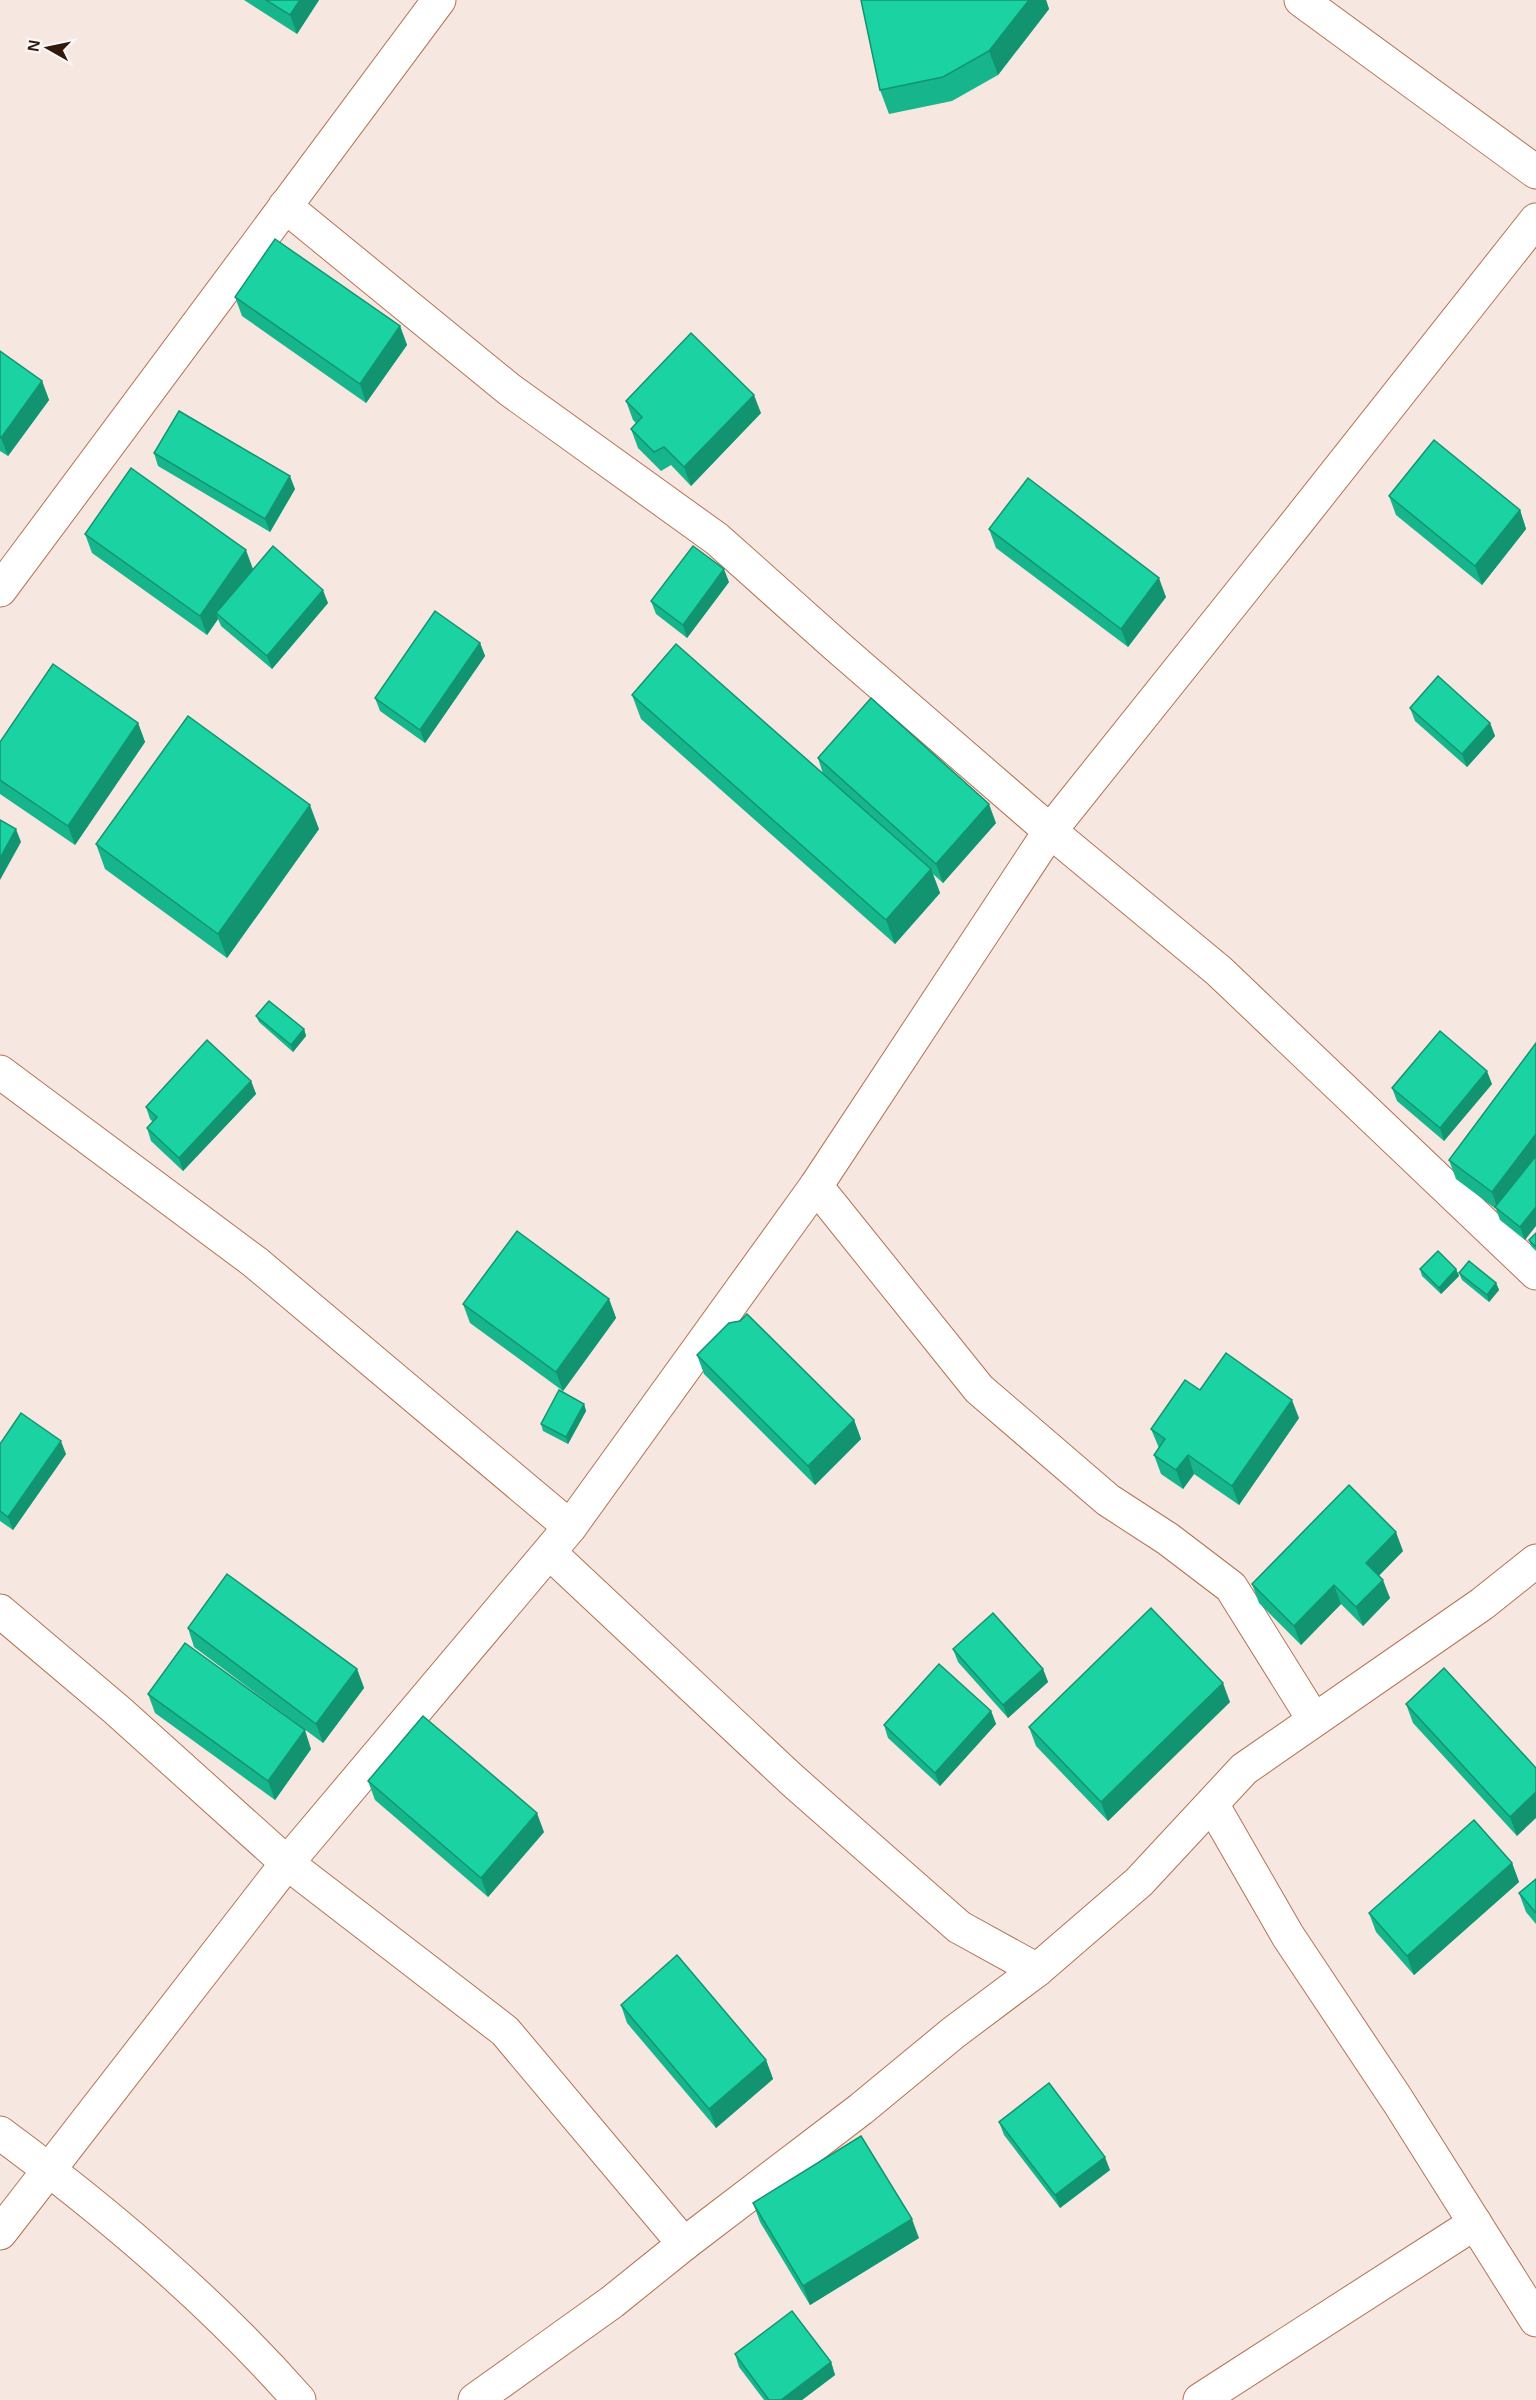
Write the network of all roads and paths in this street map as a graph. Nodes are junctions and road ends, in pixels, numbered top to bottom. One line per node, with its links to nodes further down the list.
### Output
1 (439, 0): 4 (street)
2 (1301, 0): 3 (street)
3 (1536, 172)
4 (285, 206): 6 (street); 7 (street)
5 (1536, 220): 7 (street)
6 (1, 587)
7 (1050, 831): 9 (street); 10 (street)
8 (0, 1072): 11 (street)
9 (816, 1186): 11 (street); 15 (street)
10 (1536, 1273)
11 (570, 1527): 12 (street)
12 (550, 1553): 17 (street); 18 (street)
13 (1536, 1561): 15 (street)
14 (0, 1611): 17 (street)
15 (1314, 1720): 16 (street)
16 (1212, 1804): 18 (street); 21 (street)
17 (287, 1863): 20 (street); 23 (street)
18 (1037, 1970): 23 (street)
19 (0, 2133): 20 (street)
20 (49, 2169): 22 (street); 25 (street)
21 (1475, 2223): 24 (street); 27 (street)
22 (0, 2233)
23 (684, 2244): 26 (street)
24 (1536, 2320)
25 (299, 2400)
26 (475, 2400)
27 (1200, 2400)

